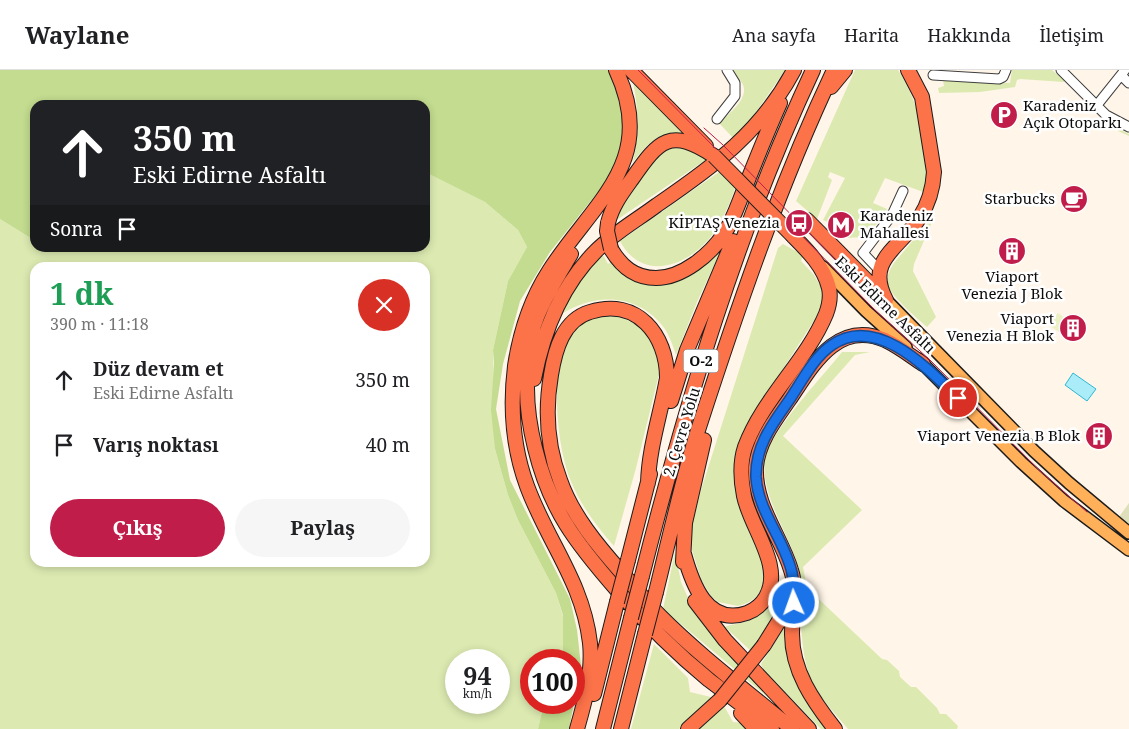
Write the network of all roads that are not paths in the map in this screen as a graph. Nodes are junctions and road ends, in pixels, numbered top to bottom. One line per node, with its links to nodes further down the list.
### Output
1 (616, 70): 21 (highway)
2 (631, 70): 19 (highway, Eski Edirne Asfaltı)
3 (727, 70): 16 (street)
4 (813, 70): 18 (highway, 2. Çevre Yolu / O-2)
5 (834, 70): 14 (highway, 2. Çevre Yolu / O-2)
6 (845, 70): 14 (highway)
7 (908, 70): 24 (highway)
8 (1006, 70): 12 (street)
9 (1061, 70): 15 (street)
10 (1123, 73): 13 (street); 15 (street)
11 (792, 74): 19 (highway, bridge); 28 (highway)
12 (932, 75)
13 (1129, 83)
14 (821, 97): 27 (highway, 2. Çevre Yolu / O-2)
15 (1097, 105): 17 (street)
16 (717, 119)
17 (1129, 127)
18 (777, 151): 29 (highway); 39 (highway, 2. Çevre Yolu / O-2, bridge)
19 (714, 156): 23 (highway, Eski Edirne Asfaltı, bridge)
20 (904, 191): 24 (street)
21 (602, 201): 28 (highway); 37 (highway)
22 (807, 220): 25 (highway, Eski Edirne Asfaltı)
23 (813, 256): 26 (main road, Eski Edirne Asfaltı); 35 (highway)
24 (880, 270): 25 (highway)
25 (886, 300): 30 (main road, Eski Edirne Asfaltı)
26 (923, 364): 31 (main road, Eski Edirne Asfaltı); 34 (highway)
27 (706, 409): 35 (highway); 40 (highway, 2. Çevre Yolu / O-2, bridge)
28 (535, 448): 36 (highway)
29 (648, 483): 38 (highway, bridge); 44 (highway)
30 (1103, 512): 31 (main road); 32 (main road, Eski Edirne Asfaltı)
31 (1093, 524): 33 (main road, Eski Edirne Asfaltı)
32 (1129, 533)
33 (1126, 544)
34 (783, 549): 41 (highway, bridge); 46 (highway)
35 (684, 554): 45 (highway)
36 (710, 680): 42 (highway); 43 (highway)
37 (577, 729)
38 (584, 729)
39 (603, 729)
40 (621, 729)
41 (688, 729)
42 (756, 729)
43 (772, 729)
44 (792, 729)
45 (809, 729)
46 (835, 729)

